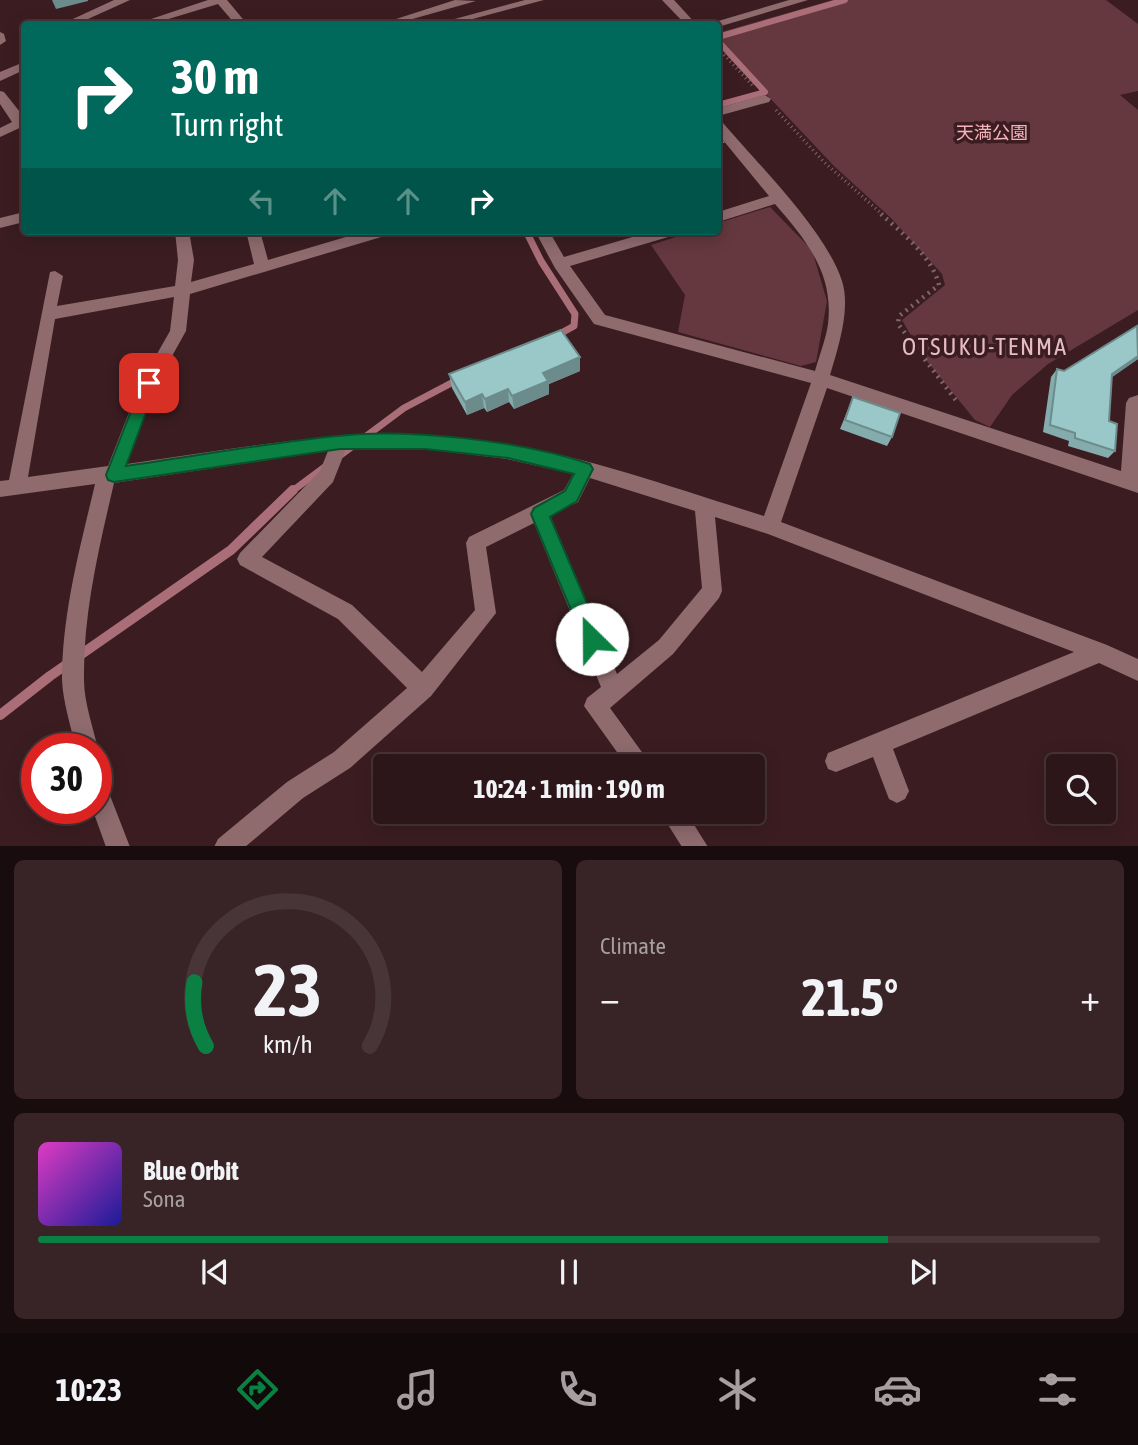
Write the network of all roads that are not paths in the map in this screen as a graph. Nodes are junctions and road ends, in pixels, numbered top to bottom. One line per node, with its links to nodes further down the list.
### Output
1 (124, 0): 9 (street)
2 (220, 0): 10 (street); 11 (street)
3 (470, 0): 7 (street); 8 (street)
4 (538, 0): 8 (street)
5 (668, 0): 12 (street)
6 (802, 0): 13 (street)
7 (402, 19)
8 (484, 20)
9 (78, 21)
10 (152, 21)
11 (238, 21)
12 (688, 21)
13 (721, 22)
14 (0, 36): 15 (street)
15 (0, 41)
16 (21, 68): 17 (street)
17 (0, 78)
18 (0, 95): 21 (street)
19 (765, 99): 20 (street)
20 (721, 111)
21 (21, 121)
22 (21, 122): 24 (street)
23 (721, 130): 25 (street)
24 (0, 133)
25 (778, 198): 26 (street); 39 (street)
26 (721, 216)
27 (21, 218): 28 (street)
28 (0, 223)
29 (183, 235): 37 (street)
30 (254, 235): 35 (street)
31 (369, 235): 35 (street)
32 (544, 235): 34 (street)
33 (657, 235): 34 (street)
34 (559, 264): 39 (street)
35 (262, 265): 37 (street)
36 (55, 276): 38 (street)
37 (184, 290): 38 (street); 43 (street)
38 (48, 314): 45 (street)
39 (821, 379): 44 (street); 48 (street)
40 (1138, 402): 44 (street)
41 (340, 442): 42 (street); 43 (street); 51 (street)
42 (584, 469): 46 (street); 47 (street)
43 (110, 475): 45 (street); 53 (street)
44 (1133, 483)
45 (9, 488)
46 (704, 505): 48 (street); 52 (street)
47 (540, 514): 51 (street); 52 (street)
48 (770, 526): 49 (street)
49 (1100, 652): 50 (street); 54 (street)
50 (1138, 670)
51 (423, 688): 61 (street)
52 (613, 690): 55 (street)
53 (83, 733)
54 (879, 743): 56 (street); 57 (street)
55 (632, 754)
56 (836, 761)
57 (897, 791)
58 (110, 824): 60 (street)
59 (680, 824): 62 (street)
60 (118, 846)
61 (226, 846)
62 (696, 846)

